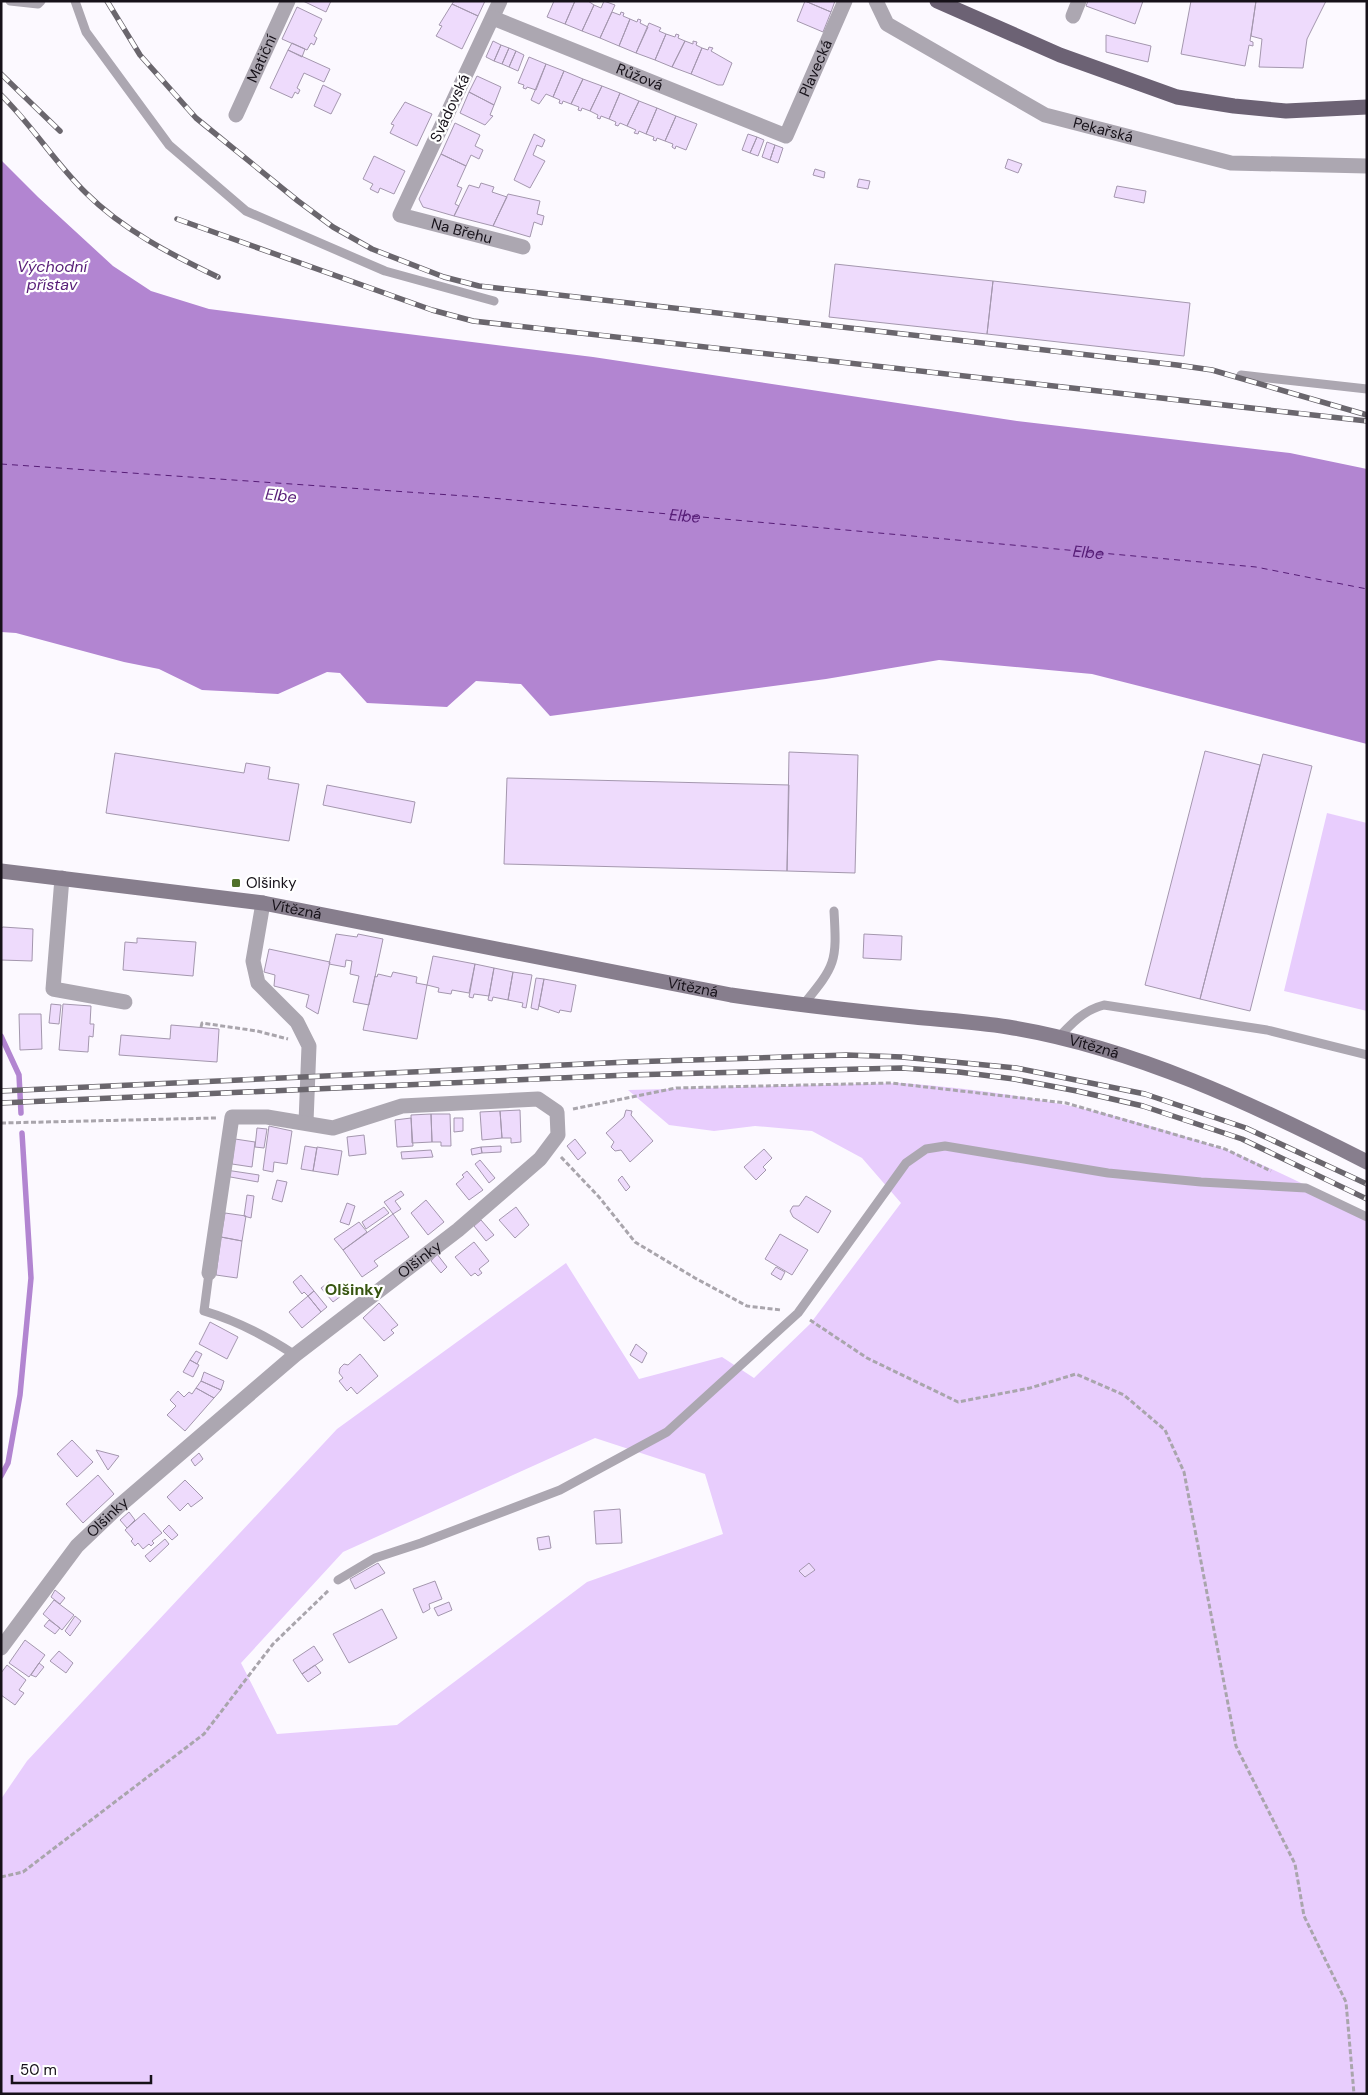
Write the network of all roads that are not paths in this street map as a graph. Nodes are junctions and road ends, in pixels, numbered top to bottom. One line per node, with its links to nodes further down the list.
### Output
1 (10, 1): 2 (lane)
2 (41, 1)
3 (75, 1): 18 (lane)
4 (288, 1): 13 (street, Matiční)
5 (500, 1): 11 (street, Svádovská)
6 (845, 1): 14 (street, Plavecká)
7 (876, 1): 15 (street, Pekařská)
8 (937, 1): 12 (main road)
9 (1079, 1): 10 (street)
10 (1073, 16)
11 (493, 18): 14 (street, Růžová); 16 (street, Svádovská)
12 (1367, 107)
13 (236, 114)
14 (786, 136)
15 (1367, 166)
16 (400, 215): 17 (street, Na Břehu)
17 (523, 247)
18 (494, 301)
19 (1241, 376): 20 (lane)
20 (1367, 389)
21 (1, 871): 22 (main road, Vítězná)
22 (62, 878): 23 (main road, Vítězná); 25 (street)
23 (263, 903): 26 (main road, Vítězná); 29 (street)
24 (834, 910): 26 (lane)
25 (124, 1002)
26 (803, 1005): 27 (main road, Vítězná)
27 (1058, 1038): 28 (lane); 30 (main road, Vítězná)
28 (1367, 1054)
29 (306, 1122): 32 (street); 33 (street, Olšinky)
30 (1367, 1162)
31 (1367, 1216): 34 (lane)
32 (209, 1273): 33 (lane)
33 (295, 1355): 35 (street, Olšinky)
34 (338, 1580)
35 (4, 1638)

